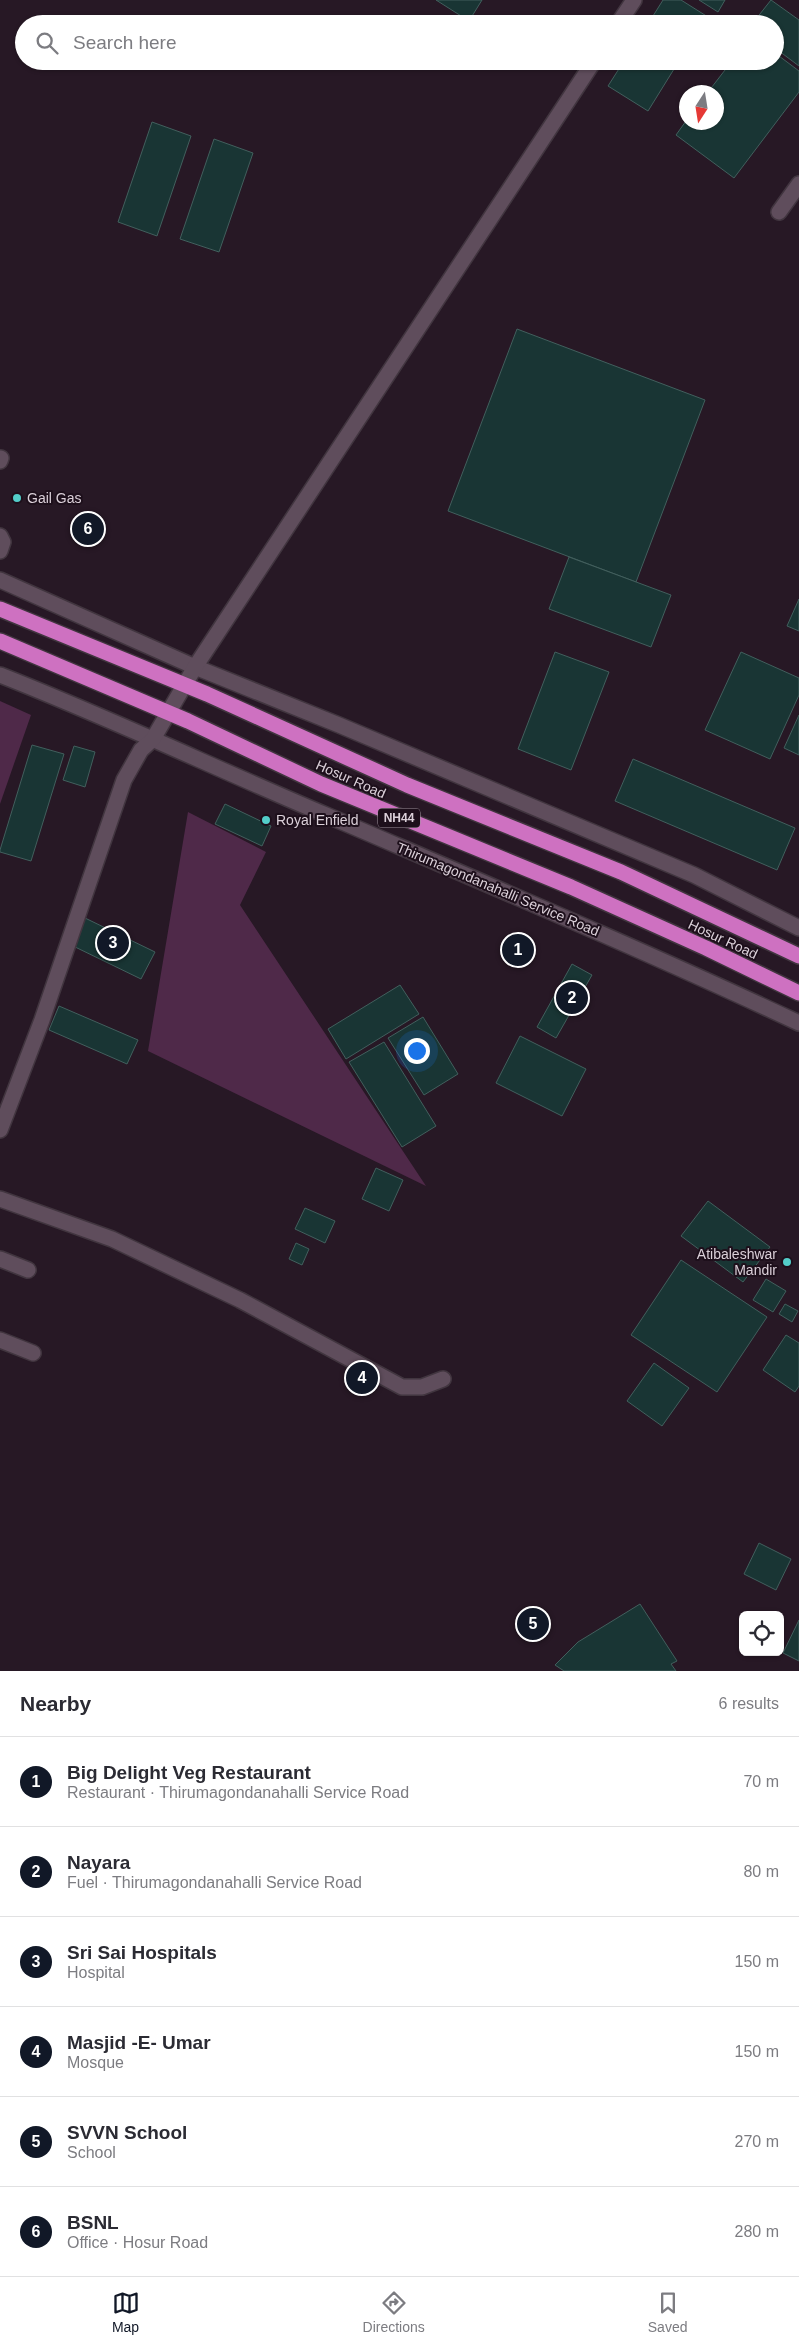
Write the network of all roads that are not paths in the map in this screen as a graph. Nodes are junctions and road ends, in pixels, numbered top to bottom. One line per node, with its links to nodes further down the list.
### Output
1 (634, 0): 2 (street)
2 (624, 15)
3 (588, 70): 11 (street)
4 (799, 184): 5 (street)
5 (779, 212)
6 (0, 536): 7 (street)
7 (0, 551)
8 (0, 580): 11 (street)
9 (0, 609): 13 (highway, Hosur Road / NH44)
10 (0, 641): 14 (highway, Hosur Road / NH44)
11 (196, 667): 13 (street); 16 (street)
12 (0, 675): 15 (street, Thirumagondanahalli Service Road)
13 (184, 684): 14 (street); 17 (highway, Hosur Road / NH44)
14 (168, 713): 15 (street); 18 (highway, Hosur Road / NH44)
15 (153, 739): 19 (street, Thirumagondanahalli Service Road); 20 (street)
16 (799, 928)
17 (799, 956)
18 (799, 993)
19 (799, 1023)
20 (0, 1130)
21 (0, 1199): 26 (street)
22 (0, 1259): 23 (street)
23 (28, 1270)
24 (0, 1340): 25 (street)
25 (33, 1353)
26 (443, 1379)

